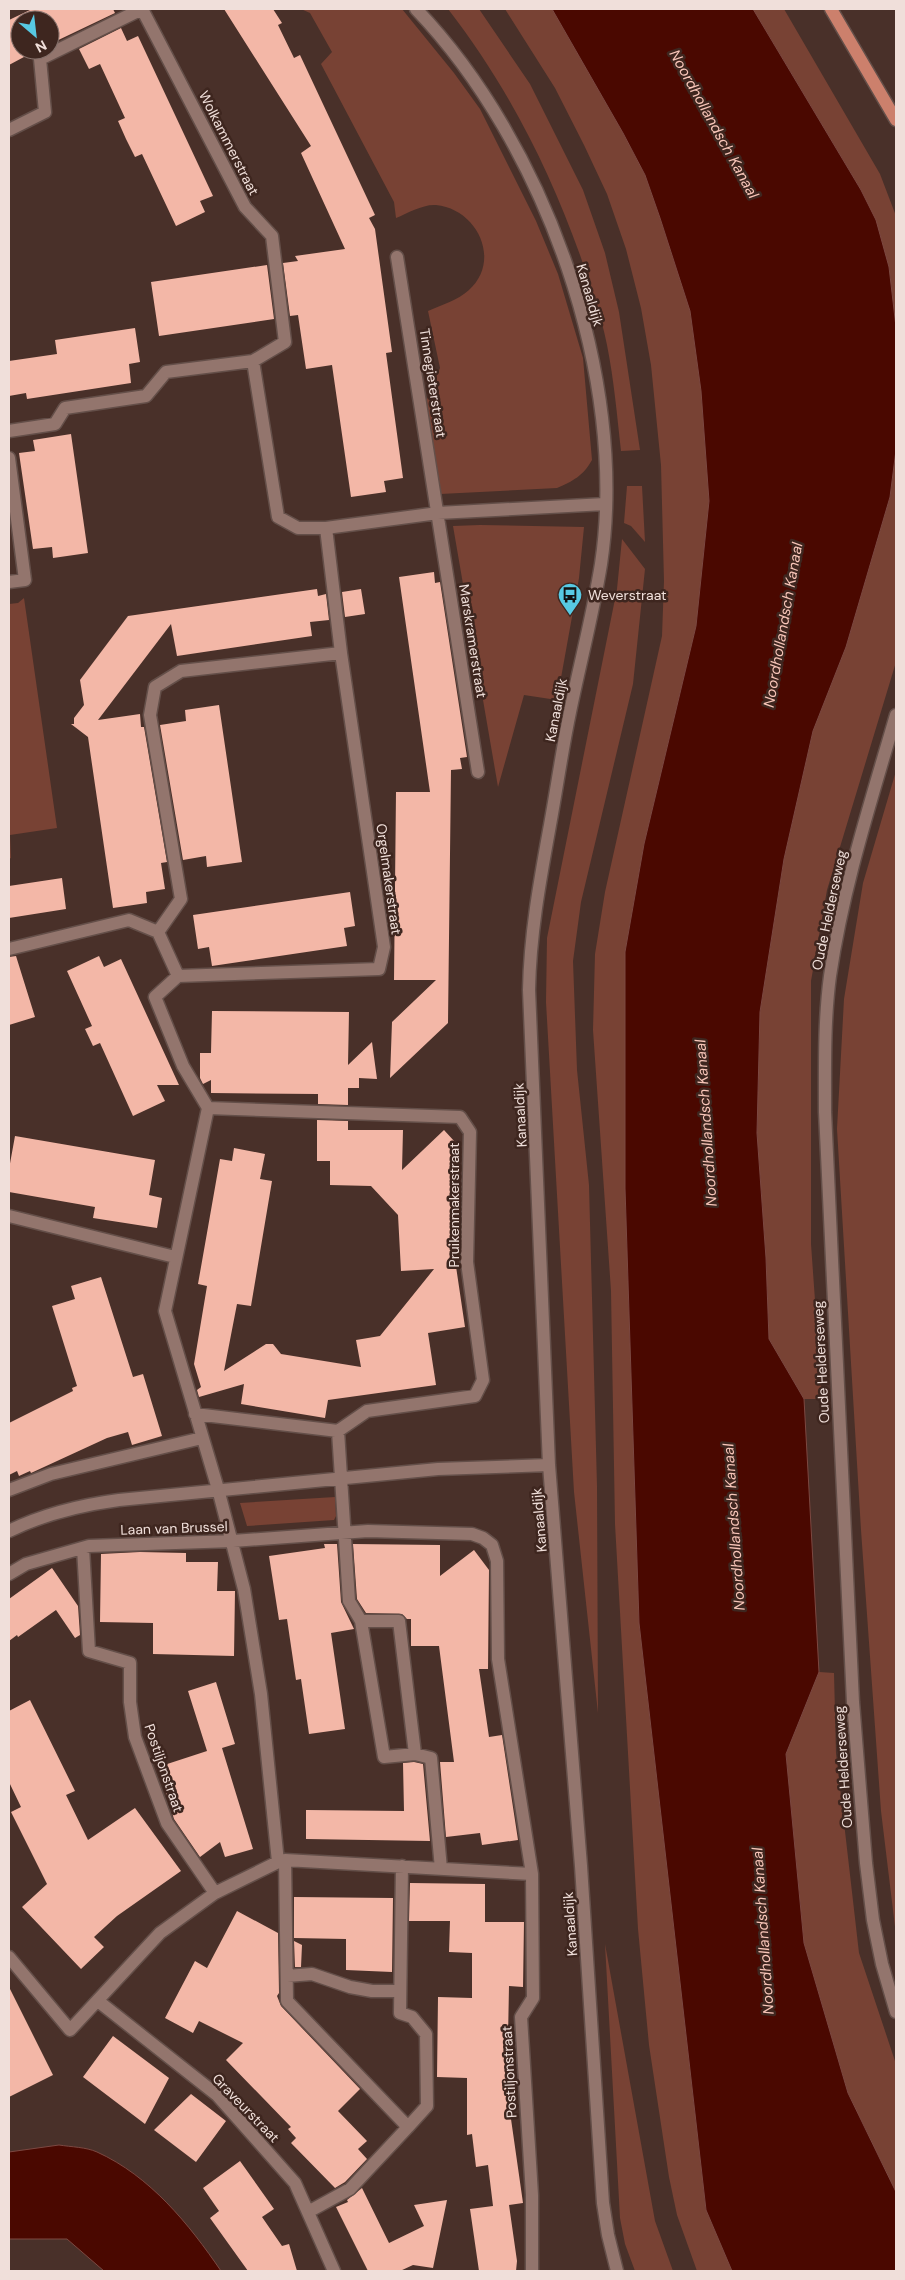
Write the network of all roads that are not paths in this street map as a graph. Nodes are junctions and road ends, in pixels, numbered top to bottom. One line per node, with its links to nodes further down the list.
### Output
1 (142, 9): 5 (street, Wolkammerstraat); 7 (street, Wolkammerstraat)
2 (416, 9): 10 (street, Kanaaldijk)
3 (831, 9): 4 (main road)
4 (896, 120)
5 (9, 130)
6 (398, 257): 11 (street, Tinnegieterstraat)
7 (253, 361): 8 (street); 12 (street)
8 (9, 431)
9 (9, 458): 13 (street)
10 (605, 504): 11 (street); 26 (street, Kanaaldijk)
11 (438, 514): 12 (street); 16 (street, Marskramerstraat)
12 (326, 528): 14 (street, Orgelmakerstraat)
13 (9, 582)
14 (342, 653): 17 (street); 19 (street, Orgelmakerstraat)
15 (896, 715): 47 (street, Oude Helderseweg)
16 (478, 772)
17 (158, 932): 18 (street); 19 (street)
18 (9, 948)
19 (178, 976): 20 (street)
20 (208, 1108): 22 (street); 24 (street, Pruikenmakerstraat)
21 (9, 1216): 22 (street)
22 (175, 1257): 23 (street)
23 (195, 1414): 24 (street); 25 (street)
24 (338, 1431): 27 (street)
25 (202, 1438): 28 (street); 29 (street)
26 (549, 1465): 27 (street); 52 (street, Kanaaldijk)
27 (342, 1478): 28 (street); 31 (street)
28 (218, 1489): 30 (street); 32 (street)
29 (9, 1490)
30 (9, 1531)
31 (345, 1532): 32 (street, Laan van Brussel); 33 (street, Laan van Brussel); 36 (street)
32 (233, 1542): 34 (street, Laan van Brussel); 38 (street)
33 (492, 1545): 41 (street, Postiljonstraat)
34 (83, 1548): 35 (street, Laan van Brussel); 42 (street, Postiljonstraat)
35 (9, 1574)
36 (361, 1621): 37 (street); 37 (street)
37 (415, 1754): 40 (street)
38 (281, 1861): 39 (street); 42 (street); 44 (street)
39 (402, 1866): 40 (street); 45 (street)
40 (441, 1869): 41 (street)
41 (532, 1874): 51 (street, Postiljonstraat)
42 (215, 1893): 46 (street)
43 (9, 1957): 46 (street)
44 (288, 1976): 45 (street); 48 (street)
45 (400, 1990): 48 (street)
46 (98, 2000): 49 (street, Graveurstraat)
47 (896, 2012)
48 (408, 2128): 49 (street)
49 (308, 2212): 50 (street, Graveurstraat)
50 (334, 2271)
51 (532, 2271)
52 (617, 2271)

